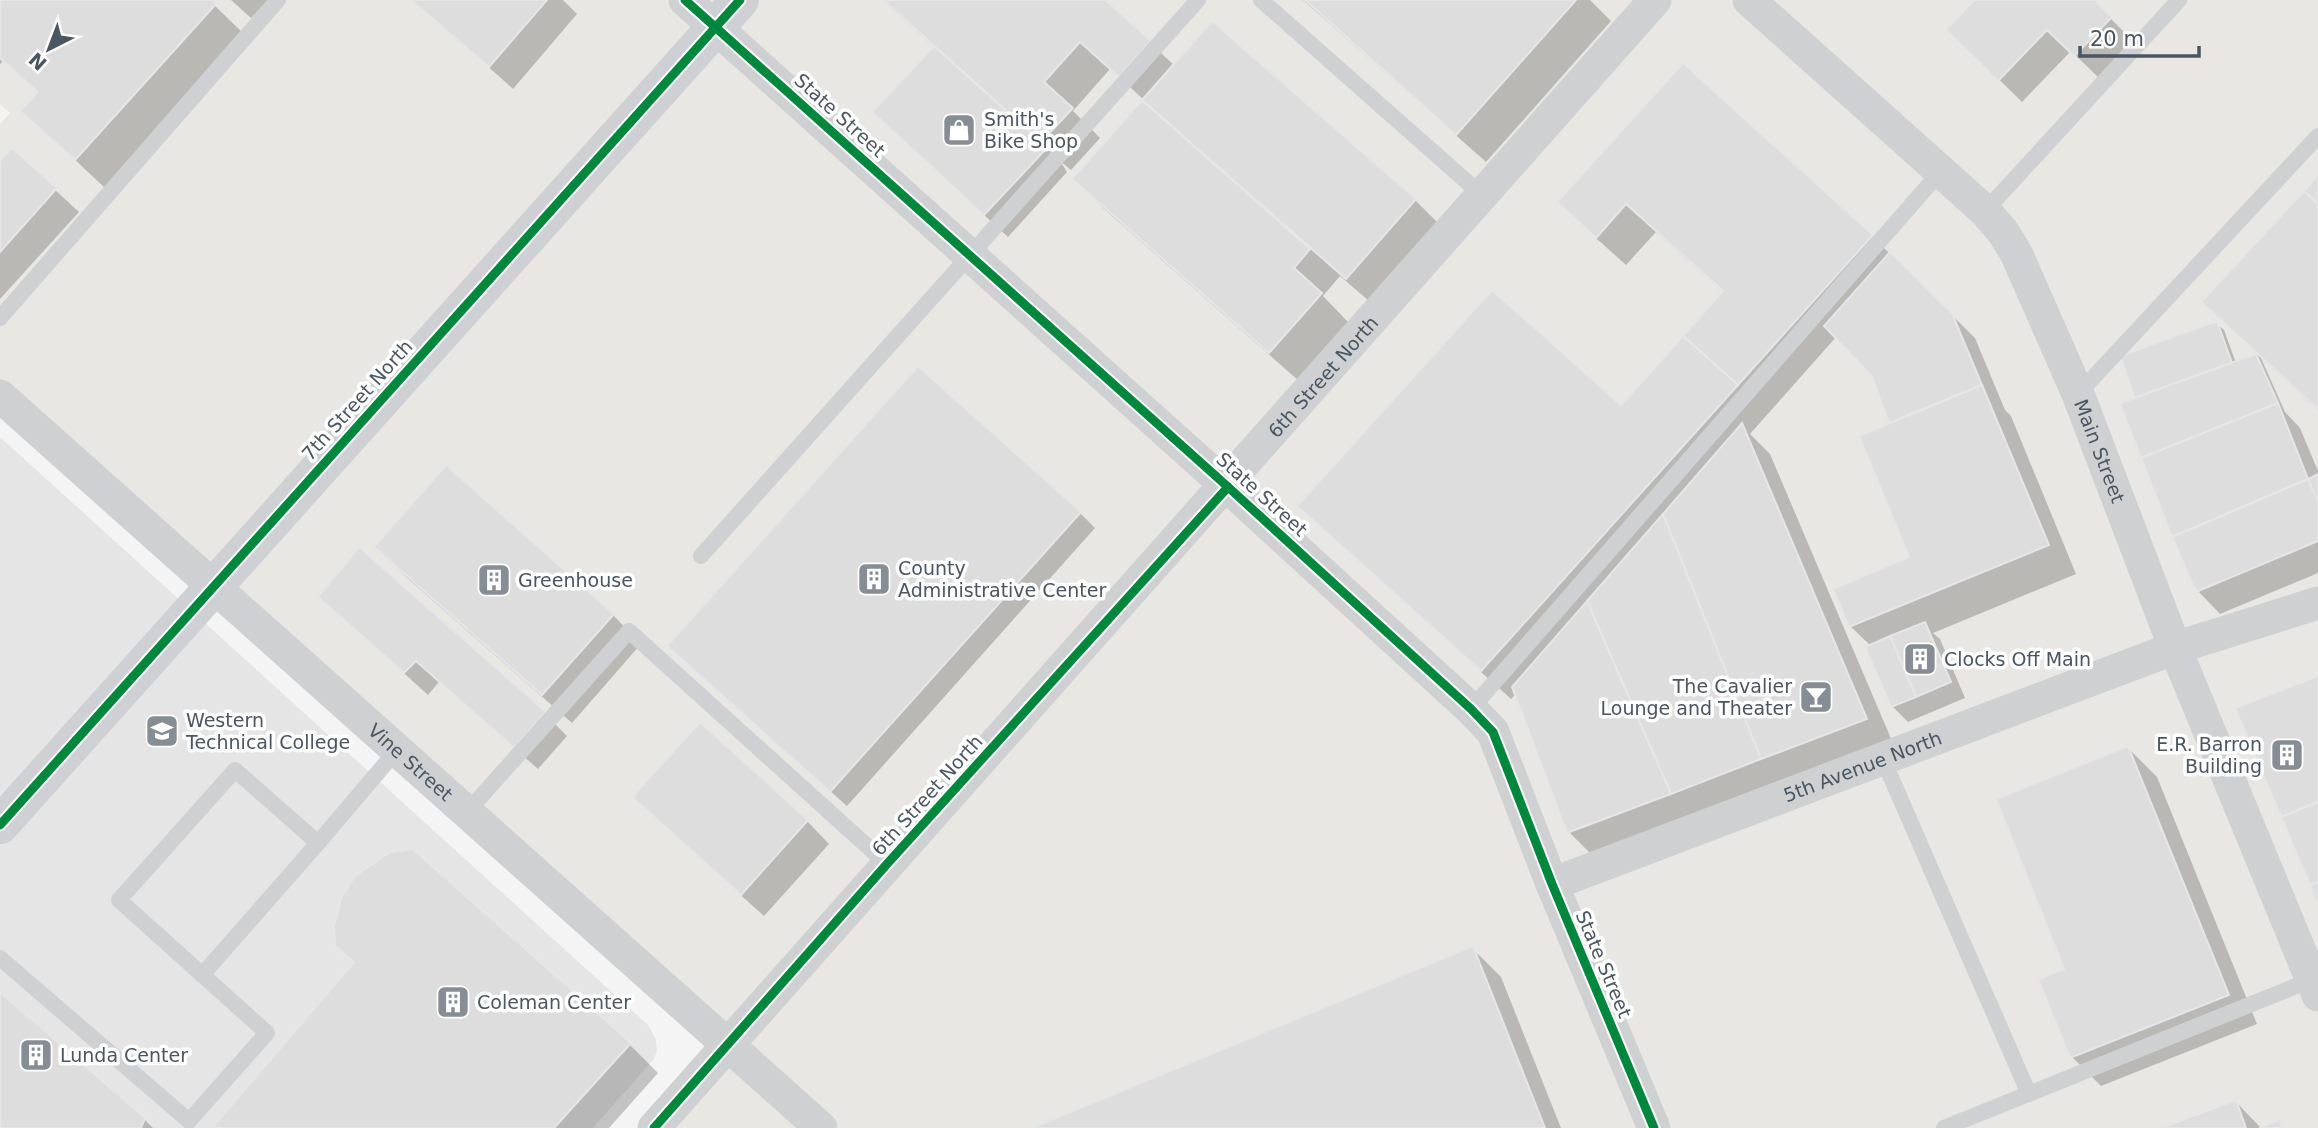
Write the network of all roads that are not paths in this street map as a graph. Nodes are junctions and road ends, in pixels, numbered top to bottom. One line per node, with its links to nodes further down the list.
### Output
1 (278, 0): 14 (lane)
2 (685, 0): 8 (street, State Street)
3 (1198, 0): 13 (lane)
4 (1262, 0): 11 (lane)
5 (1655, 0): 11 (street, 6th Street North)
6 (1749, 0): 10 (street, Main Street)
7 (2179, 0): 12 (lane)
8 (728, 13): 13 (street, State Street); 19 (main road, 7th Street North)
9 (2318, 136): 15 (lane)
10 (1941, 171): 12 (street, Main Street); 22 (lane)
11 (1483, 196): 17 (street, 6th Street North)
12 (1984, 211): 15 (street, Main Street)
13 (970, 255): 17 (street, State Street); 18 (lane)
14 (0, 318)
15 (2078, 394): 21 (street, Main Street)
16 (0, 396): 19 (street, Vine Street)
17 (1228, 486): 22 (street, State Street); 28 (street, 6th Street North)
18 (701, 556)
19 (213, 586): 23 (street, Vine Street); 26 (main road, 7th Street North)
20 (2318, 603): 21 (street, 5th Avenue North)
21 (2175, 648): 24 (street, 5th Avenue North); 32 (street, Main Street)
22 (1471, 709): 29 (street, State Street)
23 (397, 750): 25 (street, Vine Street); 27 (lane)
24 (1883, 759): 29 (street, 5th Avenue North); 34 (lane)
25 (467, 812): 28 (lane); 33 (street, Vine Street)
26 (0, 825)
27 (318, 843): 31 (lane); 31 (lane)
28 (887, 864): 33 (street, 6th Street North)
29 (1552, 884): 37 (street, State Street)
30 (0, 958): 31 (lane)
31 (202, 975)
32 (2316, 984): 34 (lane)
33 (728, 1046): 35 (street, 6th Street North); 36 (street, Vine Street)
34 (2029, 1094): 38 (lane)
35 (654, 1128)
36 (821, 1128)
37 (1654, 1128)
38 (1944, 1128)

